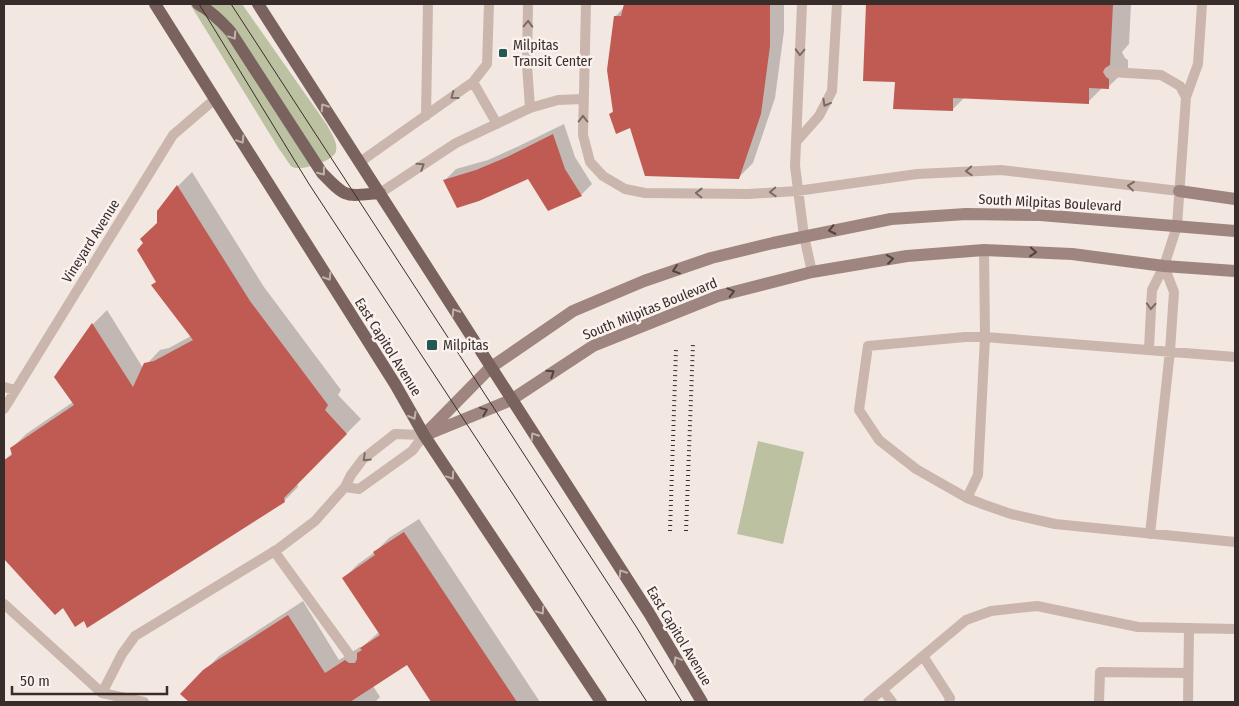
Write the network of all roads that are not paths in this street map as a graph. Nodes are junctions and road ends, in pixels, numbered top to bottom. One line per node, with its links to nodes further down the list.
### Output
1 (155, 4): 14 (main road, East Capitol Avenue)
2 (198, 4): 23 (main road, one-way to 23)
3 (258, 4): 20 (main road, East Capitol Avenue, one-way to 3)
4 (428, 4): 17 (lane)
5 (489, 4): 12 (lane)
6 (528, 4): 16 (lane, one-way to 6)
7 (586, 4): 15 (lane)
8 (802, 4): 19 (lane, one-way to 19)
9 (837, 4): 19 (lane, one-way to 19)
10 (1202, 4): 13 (lane)
11 (1110, 72): 13 (lane)
12 (473, 82): 17 (lane, one-way to 17); 18 (lane)
13 (1186, 96): 22 (lane)
14 (215, 99): 38 (lane, Vineyard Avenue); 41 (main road, East Capitol Avenue, one-way to 41)
15 (583, 99): 16 (lane); 21 (lane, one-way to 15)
16 (530, 108): 18 (lane)
17 (426, 116): 20 (lane)
18 (498, 124): 23 (lane, one-way to 18)
19 (796, 142): 21 (lane)
20 (360, 162): 23 (main road, East Capitol Avenue)
21 (797, 191): 22 (lane, one-way to 21); 27 (lane)
22 (1180, 191): 24 (street); 25 (lane)
23 (380, 192): 36 (main road, East Capitol Avenue, one-way to 23)
24 (1235, 199)
25 (1177, 226): 26 (street, South Milpitas Boulevard); 27 (street, South Milpitas Boulevard, one-way to 27); 29 (lane)
26 (1235, 231)
27 (804, 236): 31 (lane); 36 (street, South Milpitas Boulevard, one-way to 36)
28 (984, 250): 29 (street, South Milpitas Boulevard, one-way to 29); 31 (street, South Milpitas Boulevard, one-way to 28); 32 (lane)
29 (1164, 266): 30 (street, South Milpitas Boulevard); 33 (lane, one-way to 33); 34 (lane)
30 (1235, 271)
31 (812, 272): 39 (street, South Milpitas Boulevard, one-way to 31)
32 (986, 337): 33 (lane); 43 (lane); 43 (lane)
33 (1149, 349): 34 (lane)
34 (1170, 350): 35 (lane); 44 (lane)
35 (1235, 356)
36 (490, 368): 39 (main road, East Capitol Avenue); 41 (street, South Milpitas Boulevard)
37 (4, 387): 38 (lane)
38 (15, 390): 40 (lane, Vineyard Avenue)
39 (511, 400): 41 (street, South Milpitas Boulevard, one-way to 39); 57 (main road, East Capitol Avenue, one-way to 39)
40 (4, 409)
41 (424, 435): 42 (lane); 42 (lane, one-way to 42); 56 (main road, East Capitol Avenue, one-way to 56)
42 (345, 488): 46 (lane)
43 (967, 498): 44 (lane)
44 (1150, 534): 45 (lane)
45 (1235, 542)
46 (274, 551): 51 (lane); 54 (lane)
47 (4, 604): 54 (lane)
48 (1190, 628): 49 (lane); 50 (lane); 52 (lane)
49 (1235, 629)
50 (923, 656): 53 (lane); 60 (lane)
51 (351, 657)
52 (1188, 673): 61 (lane); 62 (lane)
53 (883, 690): 58 (lane); 59 (lane)
54 (102, 693): 55 (lane)
55 (144, 702)
56 (601, 702)
57 (702, 702)
58 (868, 702)
59 (892, 702)
60 (949, 702)
61 (1099, 702)
62 (1188, 702)

